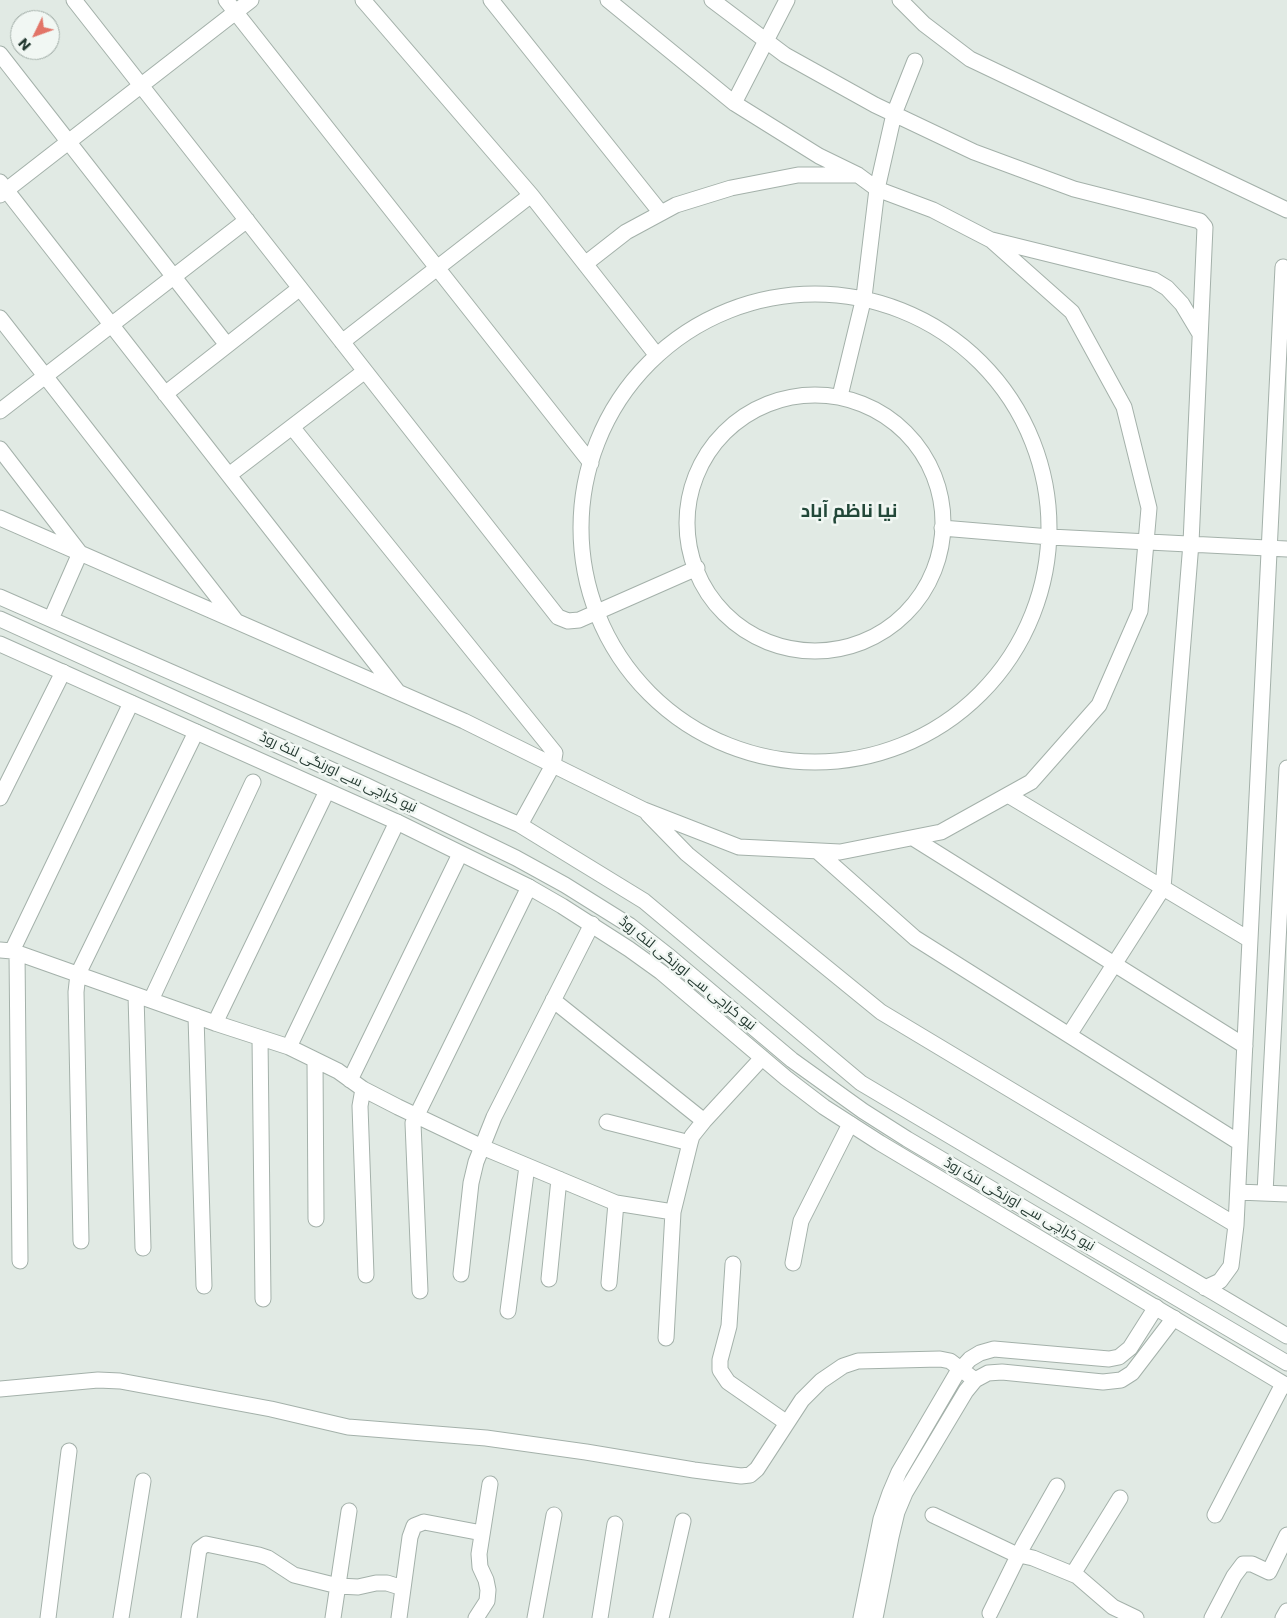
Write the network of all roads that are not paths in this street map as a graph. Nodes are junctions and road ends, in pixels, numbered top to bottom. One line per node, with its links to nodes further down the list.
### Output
1 (74, 0): 13 (street)
2 (251, 0): 9 (street)
3 (363, 0): 20 (street)
4 (491, 0): 22 (street)
5 (608, 0): 14 (street)
6 (712, 0): 10 (street)
7 (787, 0): 10 (street)
8 (900, 0): 21 (street)
9 (231, 6): 13 (street); 27 (street)
10 (766, 41): 14 (street); 15 (street)
11 (0, 54): 16 (street)
12 (915, 61): 15 (street)
13 (141, 85): 16 (street); 23 (street)
14 (734, 103): 17 (street)
15 (894, 114): 19 (street); 33 (street)
16 (68, 142): 18 (street); 28 (street)
17 (858, 175): 19 (street); 22 (street)
18 (2, 189): 32 (street)
19 (877, 189): 24 (street); 30 (street)
20 (531, 195): 25 (street); 27 (street)
21 (1287, 210)
22 (661, 213): 25 (street)
23 (246, 220): 28 (street); 29 (street)
24 (991, 240): 33 (street); 49 (street)
25 (585, 264): 36 (street)
26 (1283, 267): 51 (street)
27 (438, 268): 34 (street); 44 (street)
28 (173, 276): 32 (street); 35 (street)
29 (300, 288): 34 (street); 35 (street)
30 (864, 297): 36 (street); 40 (street); 48 (street)
31 (0, 318): 38 (street)
32 (111, 324): 38 (street); 39 (street)
33 (1200, 334): 50 (street)
34 (342, 342): 37 (street)
35 (227, 345): 39 (street)
36 (655, 353): 44 (street)
37 (365, 371): 42 (street); 56 (street)
38 (45, 376): 41 (street); 59 (street)
39 (165, 394): 45 (street)
40 (840, 396): 47 (street); 54 (street)
41 (0, 411)
42 (292, 427): 45 (street); 67 (street)
43 (0, 450): 53 (street)
44 (591, 463): 56 (street)
45 (229, 475): 62 (street)
46 (0, 518): 53 (street)
47 (942, 528): 48 (street); 54 (street)
48 (1050, 536): 49 (street); 56 (street)
49 (1146, 540): 50 (street); 71 (street)
50 (1191, 543): 51 (street); 82 (street)
51 (1268, 548): 52 (street); 84 (street)
52 (1287, 549)
53 (80, 553): 58 (street); 59 (street)
54 (696, 568): 56 (street)
55 (0, 597): 58 (street)
56 (598, 611)
57 (0, 619): 64 (street, نیو کراچی سے اورنگی لنک روڈ)
58 (51, 619): 75 (street)
59 (237, 622): 62 (street)
60 (0, 644): 61 (street, نیو کراچی سے اورنگی لنک روڈ)
61 (63, 672): 63 (street, نیو کراچی سے اورنگی لنک روڈ); 72 (street)
62 (399, 693): 67 (street)
63 (131, 703): 65 (street, نیو کراچی سے اورنگی لنک روڈ); 85 (street)
64 (224, 721): 66 (street); 79 (street, نیو کراچی سے اورنگی لنک روڈ)
65 (196, 732): 66 (street, نیو کراچی سے اورنگی لنک روڈ); 87 (street)
66 (216, 741): 70 (street, نیو کراچی سے اورنگی لنک روڈ)
67 (553, 765): 73 (street); 75 (street)
68 (1287, 768): 111 (street)
69 (253, 782): 89 (street)
70 (328, 791): 74 (street, نیو کراچی سے اورنگی لنک روڈ); 92 (street)
71 (1008, 795): 76 (street); 82 (street)
72 (0, 798)
73 (644, 810): 77 (street); 116 (street)
74 (397, 822): 78 (street, نیو کراچی سے اورنگی لنک روڈ); 96 (street)
75 (520, 825): 127 (street)
76 (913, 838): 77 (street); 86 (street)
77 (817, 851): 93 (street)
78 (460, 854): 80 (street, نیو کراچی سے اورنگی لنک روڈ); 99 (street)
79 (516, 858): 80 (street); 135 (street, نیو کراچی سے اورنگی لنک روڈ)
80 (507, 876): 81 (street, نیو کراچی سے اورنگی لنک روڈ)
81 (529, 887): 83 (street, نیو کراچی سے اورنگی لنک روڈ); 101 (street)
82 (1163, 888): 84 (street); 86 (street)
83 (592, 924): 90 (street); 97 (street, نیو کراچی سے اورنگی لنک روڈ)
84 (1250, 940): 95 (street)
85 (9, 951): 87 (street); 119 (street)
86 (1114, 964): 93 (street); 95 (street)
87 (78, 974): 88 (street); 117 (street)
88 (136, 995): 89 (street); 118 (street)
89 (151, 1000): 91 (street)
90 (553, 1000): 102 (street); 107 (street)
91 (196, 1016): 92 (street); 126 (street)
92 (215, 1023): 94 (street)
93 (1069, 1035): 106 (street)
94 (260, 1038): 96 (street); 129 (street)
95 (1245, 1046): 106 (street)
96 (289, 1047): 98 (street)
97 (762, 1058): 102 (street); 104 (street, نیو کراچی سے اورنگی لنک روڈ)
98 (315, 1060): 99 (street); 115 (street)
99 (350, 1080): 100 (street)
100 (363, 1089): 101 (street); 123 (street)
101 (416, 1116): 107 (street); 128 (street)
102 (704, 1121): 105 (street)
103 (607, 1122): 105 (street)
104 (850, 1124): 120 (street); 130 (street, نیو کراچی سے اورنگی لنک روڈ)
105 (690, 1143): 114 (street)
106 (1240, 1143): 110 (street)
107 (482, 1147): 108 (street); 122 (street)
108 (527, 1166): 109 (street); 131 (street)
109 (559, 1179): 113 (street); 124 (street)
110 (1238, 1192): 111 (street); 116 (street)
111 (1265, 1193): 112 (street)
112 (1287, 1194)
113 (616, 1203): 114 (street); 125 (street)
114 (673, 1212): 134 (street)
115 (316, 1219)
116 (1236, 1225): 127 (street)
117 (81, 1241)
118 (143, 1248)
119 (20, 1260)
120 (794, 1263)
121 (733, 1264): 141 (street)
122 (461, 1274)
123 (366, 1275)
124 (549, 1280)
125 (609, 1283)
126 (204, 1286)
127 (1205, 1288): 133 (street)
128 (420, 1291)
129 (262, 1299)
130 (1156, 1307): 132 (street, نیو کراچی سے اورنگی لنک روڈ); 136 (street)
131 (508, 1311)
132 (1174, 1318): 137 (street, نیو کراچی سے اورنگی لنک روڈ); 138 (street)
133 (1287, 1336)
134 (666, 1338)
135 (1281, 1360): 137 (street)
136 (961, 1368): 138 (street); 141 (street); 170 (street)
137 (1266, 1374): 139 (street, نیو کراچی سے اورنگی لنک روڈ)
138 (976, 1380): 171 (street)
139 (1285, 1385): 150 (street)
140 (0, 1389): 141 (street)
141 (787, 1423)
142 (69, 1451): 161 (street)
143 (143, 1481): 162 (street)
144 (490, 1484): 153 (street)
145 (1056, 1486): 155 (street)
146 (1120, 1498): 156 (street)
147 (349, 1511): 157 (street)
148 (554, 1515): 167 (street)
149 (933, 1515): 155 (street)
150 (1215, 1515)
151 (684, 1521): 169 (street)
152 (615, 1524): 168 (street)
153 (482, 1532): 158 (street); 166 (street)
154 (1287, 1535): 173 (street)
155 (1018, 1555): 156 (street); 160 (street)
156 (1073, 1574): 172 (street)
157 (338, 1586): 158 (street); 163 (street); 164 (street)
158 (403, 1588): 165 (street)
159 (1287, 1611): 174 (street)
160 (990, 1613)
161 (48, 1618)
162 (121, 1618)
163 (189, 1618)
164 (333, 1618)
165 (399, 1618)
166 (476, 1618)
167 (536, 1618)
168 (600, 1618)
169 (661, 1618)
170 (861, 1618)
171 (875, 1618)
172 (1136, 1618)
173 (1212, 1618)
174 (1283, 1618)

